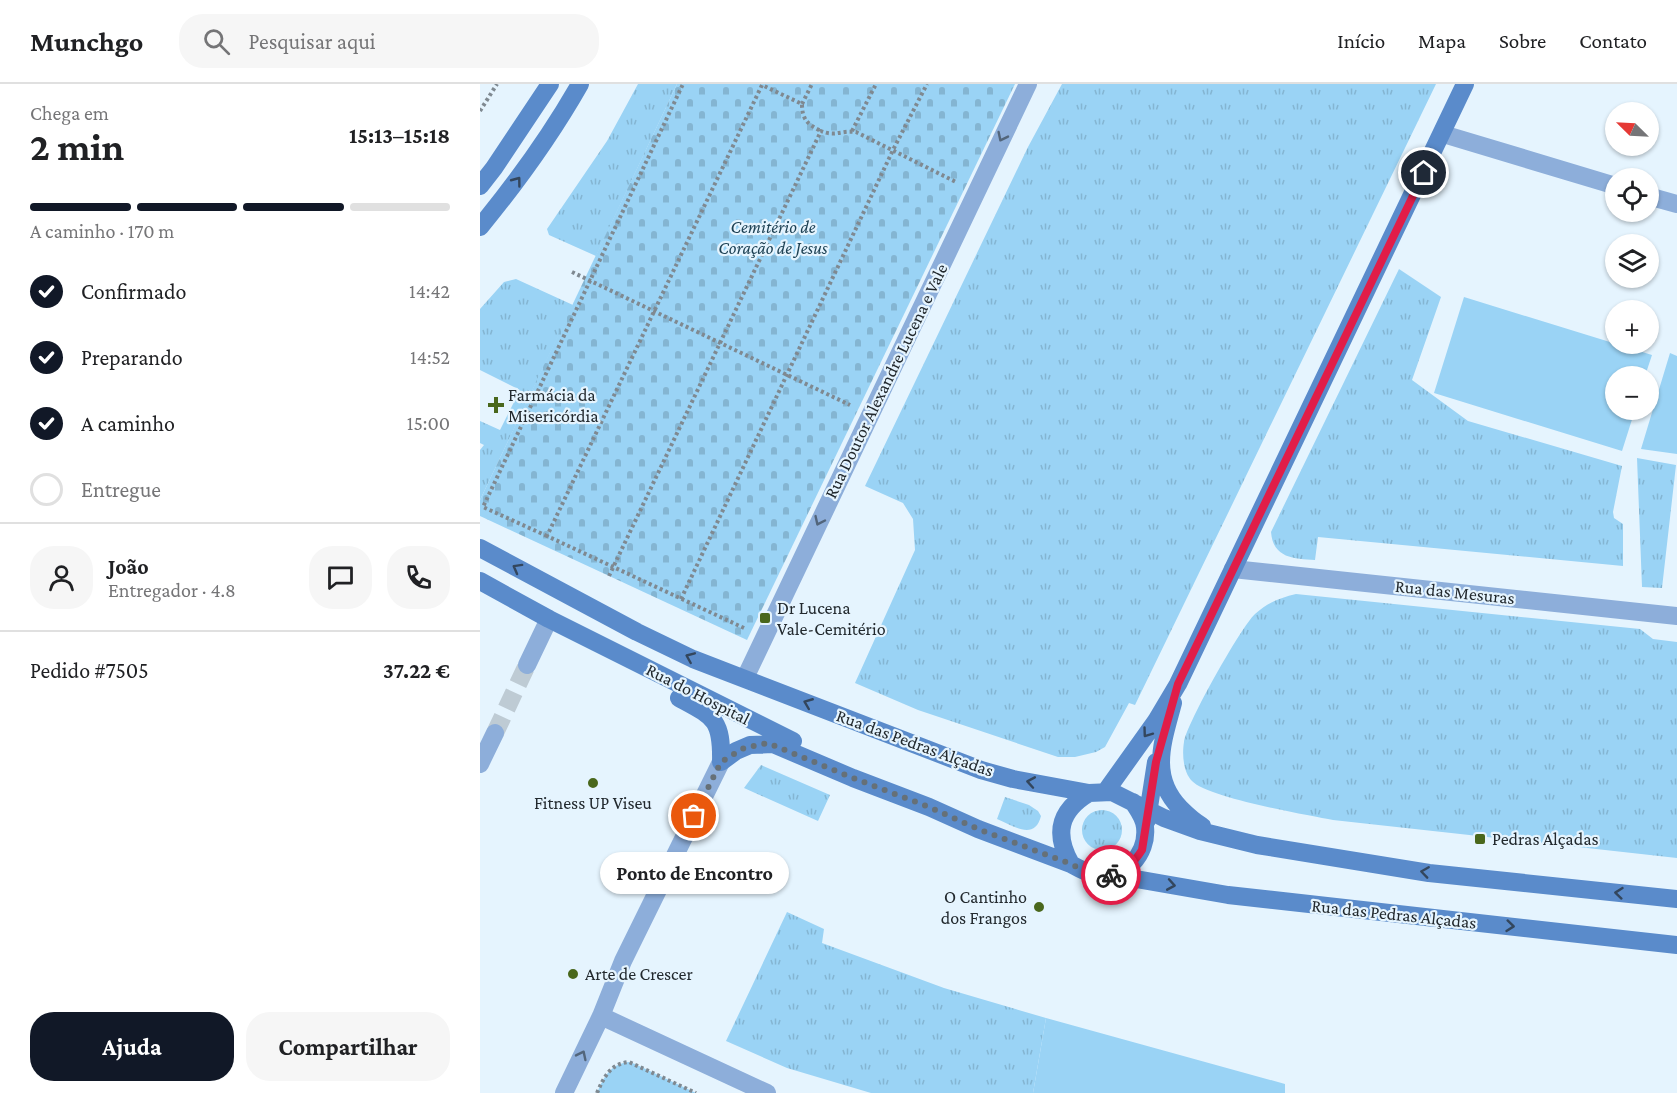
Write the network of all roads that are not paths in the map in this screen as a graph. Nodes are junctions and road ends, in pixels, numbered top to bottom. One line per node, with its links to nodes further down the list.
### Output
1 (550, 84): 7 (main road)
2 (580, 84): 10 (main road, one-way to 2)
3 (1028, 84): 17 (street, Rua Doutor Alexandre Lucena e Vale, one-way to 17)
4 (1465, 84): 5 (main road)
5 (1443, 134): 6 (street); 12 (main road)
6 (1605, 183)
7 (480, 186)
8 (1659, 199): 9 (street)
9 (1677, 204)
10 (480, 227)
11 (480, 548): 17 (main road, Rua do Hospital, one-way to 11)
12 (1233, 569): 14 (street, Rua das Mesuras); 18 (main road)
13 (480, 581): 15 (main road, Rua do Hospital)
14 (1677, 616)
15 (557, 623): 16 (street); 21 (main road, Rua do Hospital); 25 (main road, Rua do Hospital)
16 (527, 665)
17 (745, 678): 23 (main road, Rua das Pedras Alçadas, one-way to 17)
18 (1178, 684): 20 (main road); 23 (main road, one-way to 23)
19 (495, 733): 22 (street)
20 (1164, 737): 24 (main road); 26 (main road)
21 (721, 762): 25 (main road, Rua das Pedras Alçadas); 31 (street)
22 (480, 764)
23 (1097, 792): 24 (main road, Rua das Pedras Alçadas); 27 (main road)
24 (1140, 806): 26 (main road, Rua das Pedras Alçadas); 28 (main road)
25 (929, 807): 27 (main road, Rua das Pedras Alçadas)
26 (1227, 839): 29 (main road, Rua das Pedras Alçadas, one-way to 26)
27 (1071, 864): 28 (main road, Rua das Pedras Alçadas)
28 (1113, 875): 30 (main road, Rua das Pedras Alçadas, one-way to 30)
29 (1677, 899)
30 (1677, 945)
31 (601, 1016): 32 (street, one-way to 31); 33 (street)
32 (564, 1093)
33 (767, 1093)

